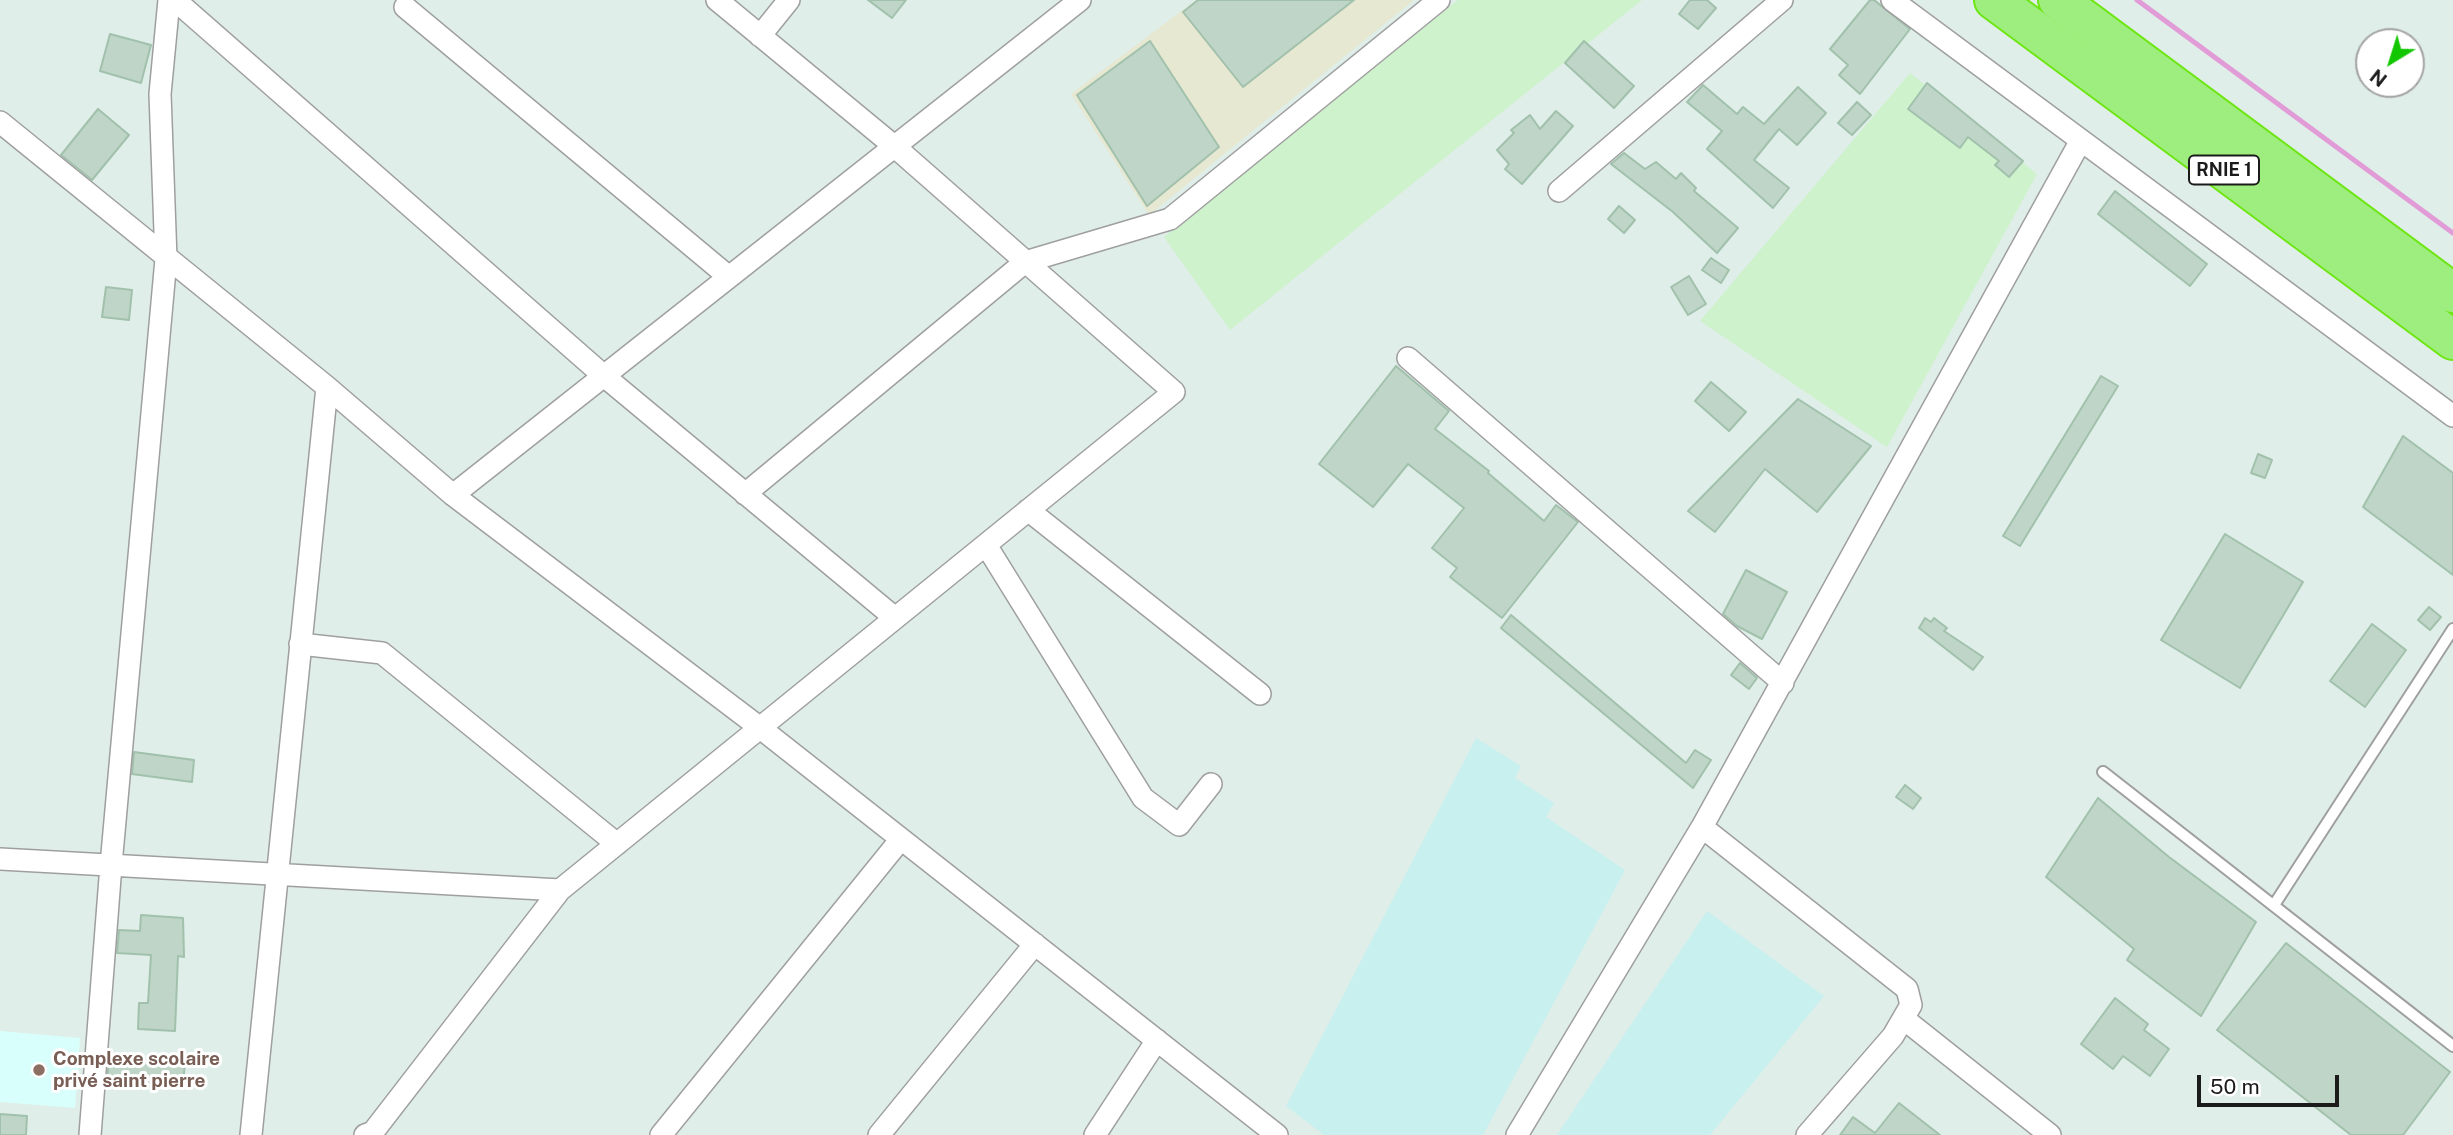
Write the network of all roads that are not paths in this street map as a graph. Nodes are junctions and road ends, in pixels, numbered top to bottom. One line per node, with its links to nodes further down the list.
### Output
1 (169, 0): 17 (street)
2 (176, 0): 23 (street)
3 (717, 0): 12 (street)
4 (789, 0): 12 (street)
5 (1439, 0): 18 (street)
6 (1782, 0): 16 (street)
7 (1892, 0): 14 (street)
8 (1994, 0): 21 (highway, RNIE 1)
9 (2057, 0): 20 (highway, RNIE 1)
10 (1074, 2): 15 (street)
11 (405, 7): 19 (street)
12 (760, 36): 15 (street)
13 (0, 122): 17 (street)
14 (2080, 142): 25 (street); 33 (street)
15 (894, 146): 18 (street); 19 (street)
16 (1559, 191)
17 (166, 259): 24 (street); 42 (street)
18 (1025, 262): 26 (street); 28 (street)
19 (729, 277): 23 (street)
20 (2453, 293)
21 (2453, 340)
22 (1408, 358): 33 (street)
23 (604, 376): 26 (street); 27 (street)
24 (327, 387): 27 (street); 32 (street)
25 (2453, 416)
26 (745, 494): 30 (street)
27 (453, 495): 35 (street)
28 (1028, 510): 29 (street); 34 (street)
29 (986, 545): 30 (street); 37 (street)
30 (895, 618): 35 (street)
31 (2453, 629): 45 (lane)
32 (300, 644): 40 (street); 43 (street)
33 (1783, 683): 38 (street)
34 (1260, 694)
35 (759, 727): 39 (street); 40 (street)
36 (2103, 772): 45 (lane)
37 (1210, 784)
38 (1702, 827): 47 (street); 57 (street)
39 (901, 839): 46 (street); 53 (street)
40 (617, 844): 44 (street)
41 (0, 859): 42 (street)
42 (111, 865): 43 (street); 50 (street)
43 (276, 874): 44 (street); 51 (street)
44 (560, 890): 52 (street)
45 (2274, 905): 49 (lane)
46 (1035, 944): 48 (street); 54 (street)
47 (1904, 1020): 58 (street); 59 (street)
48 (1157, 1040): 55 (street); 56 (street)
49 (2453, 1046)
50 (90, 1135)
51 (251, 1135)
52 (365, 1135)
53 (661, 1135)
54 (879, 1135)
55 (1095, 1135)
56 (1277, 1135)
57 (1517, 1135)
58 (1807, 1135)
59 (2050, 1135)

